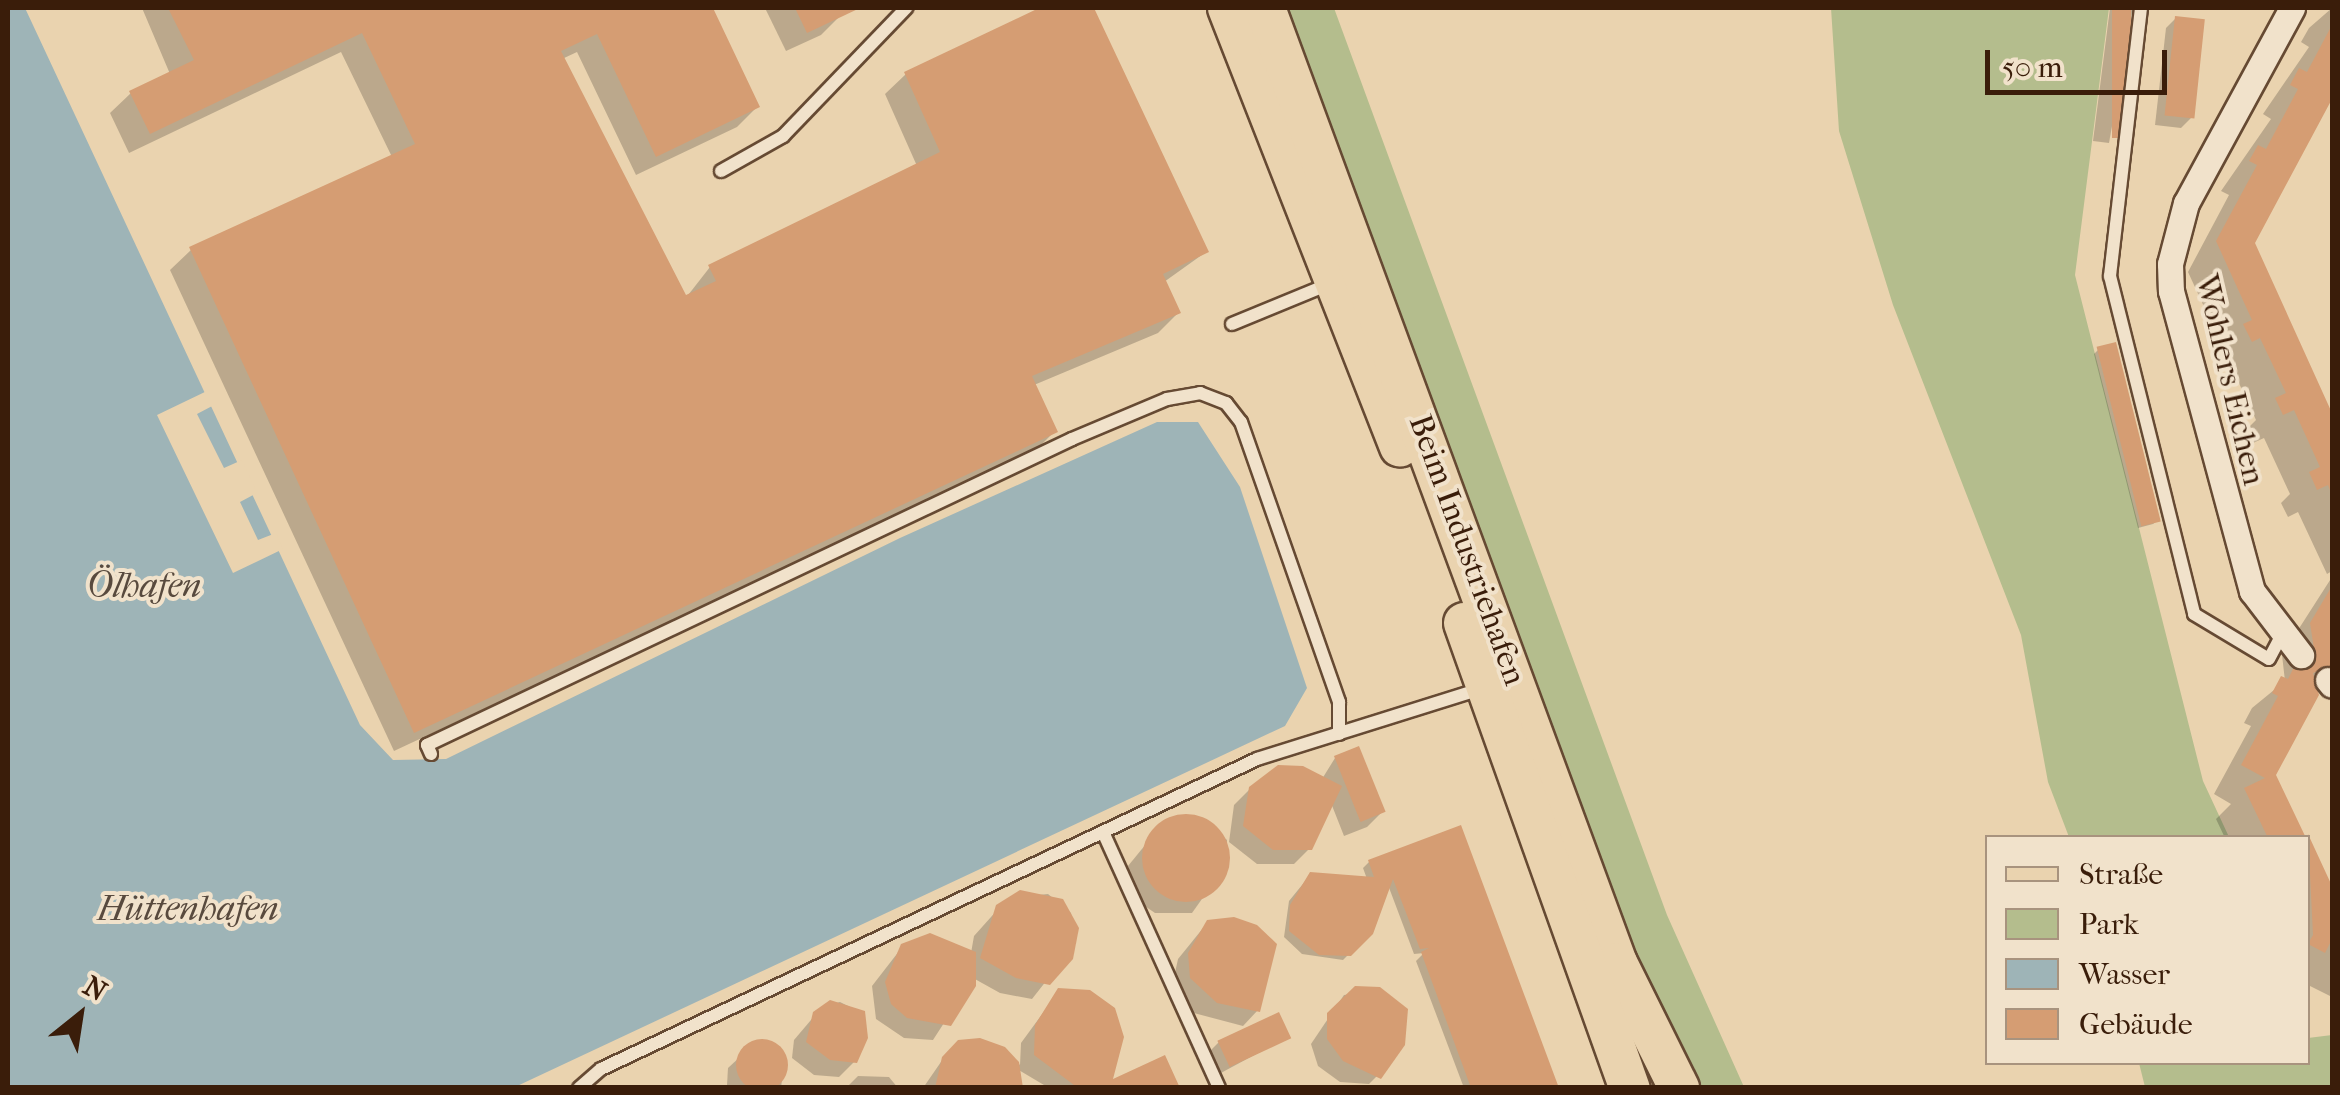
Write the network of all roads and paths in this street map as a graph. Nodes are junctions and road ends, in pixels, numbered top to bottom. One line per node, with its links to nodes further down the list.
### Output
1 (906, 8): 6 (lane)
2 (1228, 8): 7 (main road, Beim Industriehafen)
3 (1265, 8): 18 (main road, Beim Industriehafen)
4 (2141, 8): 9 (lane)
5 (2291, 8): 9 (street, Wohlers Eichen)
6 (720, 172)
7 (1336, 280): 8 (lane); 11 (main road, Beim Industriehafen)
8 (1232, 324)
9 (2282, 634): 10 (street, Wohlers Eichen)
10 (2302, 655)
11 (1487, 686): 12 (lane); 17 (main road, Beim Industriehafen)
12 (1338, 734): 13 (lane); 14 (lane)
13 (431, 754)
14 (1104, 832): 15 (lane); 16 (lane)
15 (578, 1088)
16 (1218, 1088)
17 (1630, 1088)
18 (1679, 1088)

